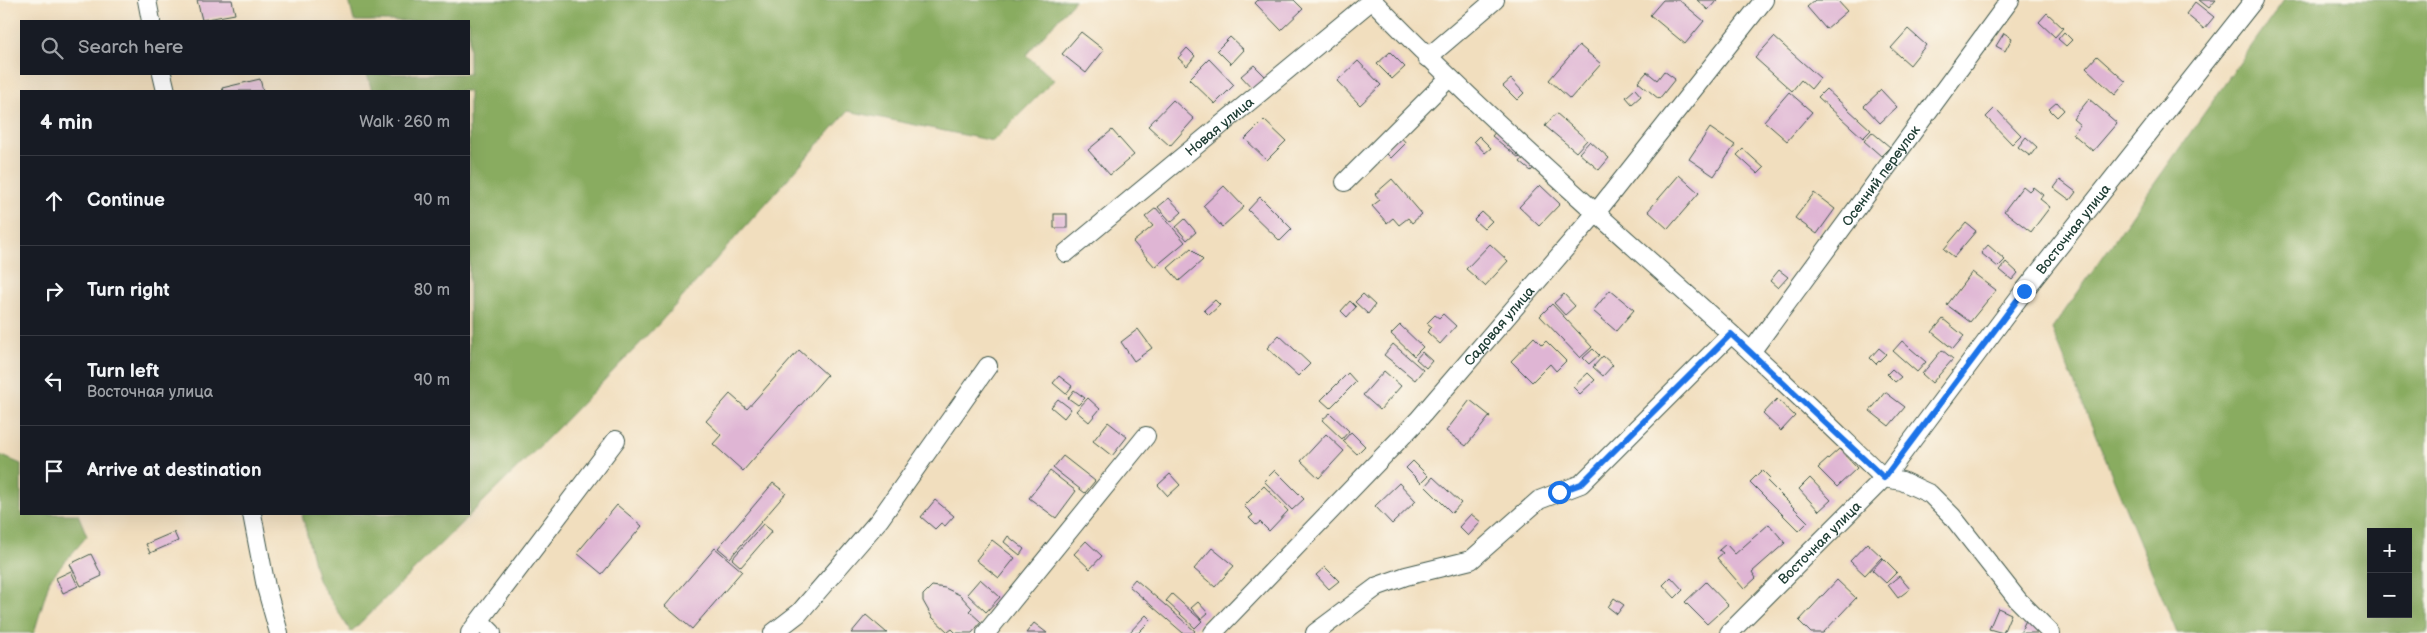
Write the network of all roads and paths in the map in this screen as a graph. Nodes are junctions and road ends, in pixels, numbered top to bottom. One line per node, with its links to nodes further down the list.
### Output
1 (147, 0): 7 (street)
2 (1372, 0): 8 (street); 14 (street, Новая улица)
3 (1495, 0): 8 (street)
4 (1764, 0): 13 (street, Садовая улица)
5 (2010, 0): 16 (street, Осенний переулок)
6 (2254, 0): 20 (street, Восточная улица)
7 (151, 20)
8 (1427, 58): 10 (street)
9 (162, 75): 11 (street)
10 (1448, 78): 12 (street); 13 (street)
11 (166, 90)
12 (1345, 182)
13 (1595, 214): 15 (street); 26 (street, Садовая улица)
14 (1066, 254)
15 (1731, 334): 16 (street); 27 (street)
16 (1751, 352): 20 (street)
17 (988, 366): 24 (street)
18 (1146, 436): 25 (street)
19 (616, 440): 22 (street)
20 (1884, 478): 28 (street, Восточная улица); 29 (street)
21 (252, 515): 23 (street)
22 (481, 629)
23 (279, 633)
24 (772, 633)
25 (986, 633)
26 (1214, 633)
27 (1315, 633)
28 (1730, 633)
29 (2050, 633)

